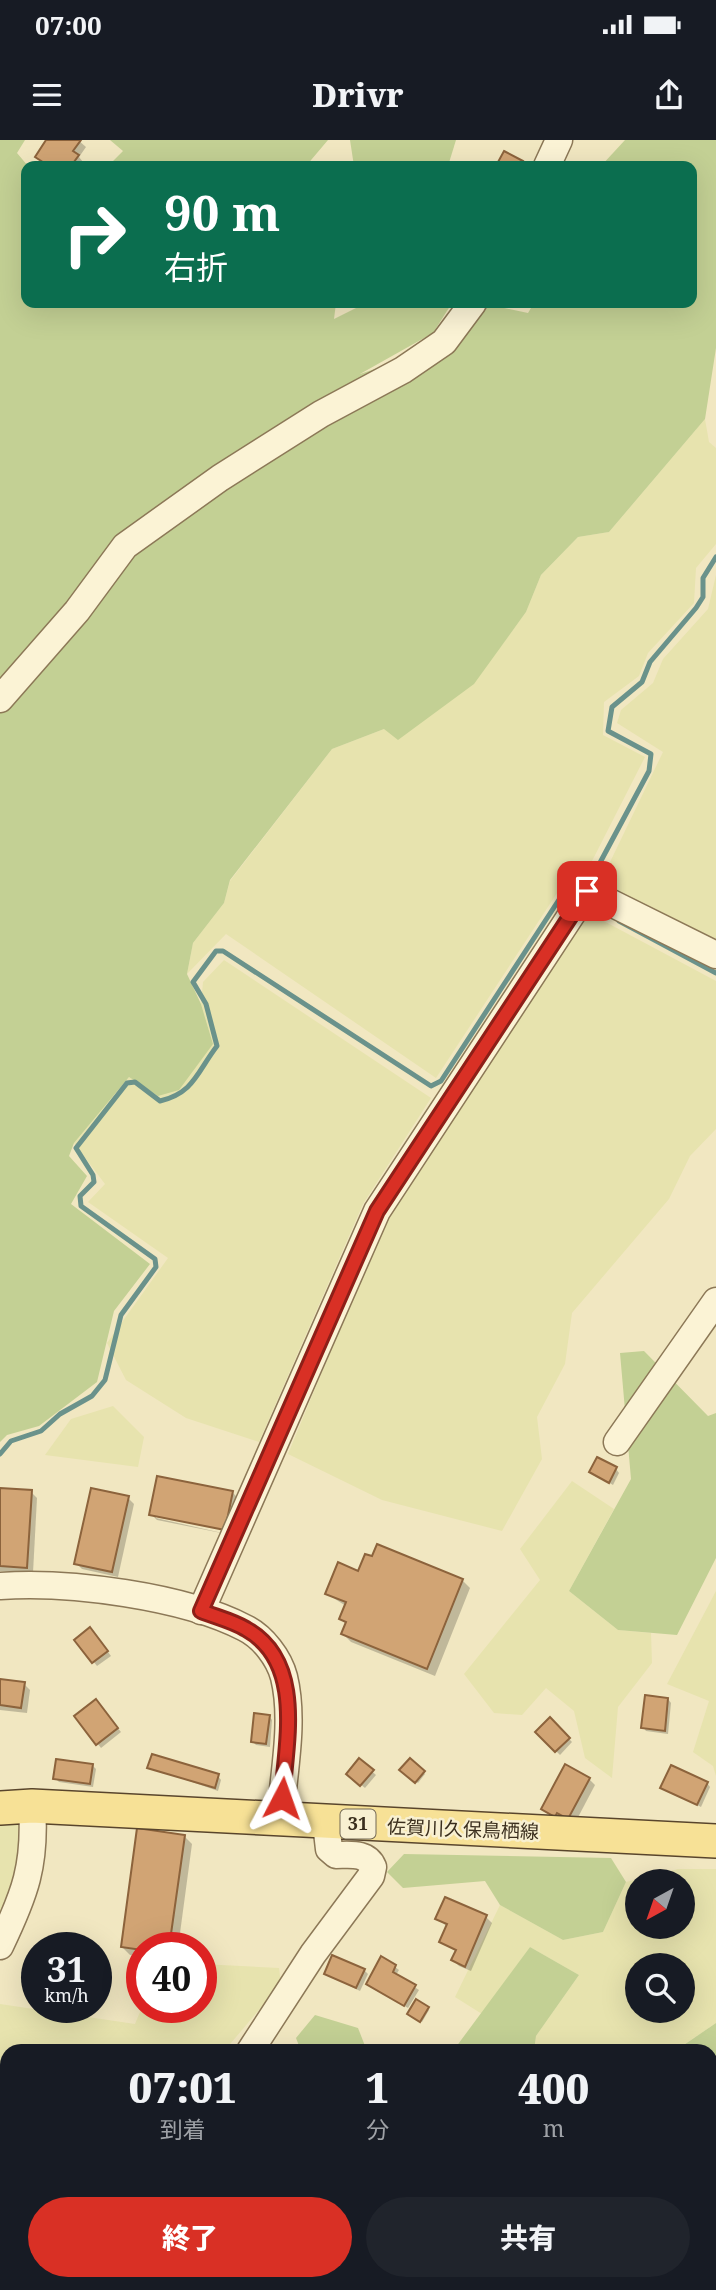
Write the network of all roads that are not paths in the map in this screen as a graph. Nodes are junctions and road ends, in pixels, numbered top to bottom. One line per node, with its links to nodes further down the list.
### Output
1 (559, 140): 2 (street)
2 (549, 161)
3 (469, 308): 4 (street)
4 (0, 699)
5 (716, 955): 9 (street)
6 (716, 1301): 7 (street)
7 (617, 1442)
8 (0, 1586): 9 (street)
9 (201, 1611): 11 (street)
10 (16, 1807): 11 (main road, 佐賀川久保鳥栖線 / 31); 14 (street)
11 (280, 1821): 12 (main road, 佐賀川久保鳥栖線 / 31)
12 (326, 1823): 13 (main road, 佐賀川久保鳥栖線 / 31); 15 (street)
13 (716, 1842)
14 (0, 1946)
15 (255, 2044)

